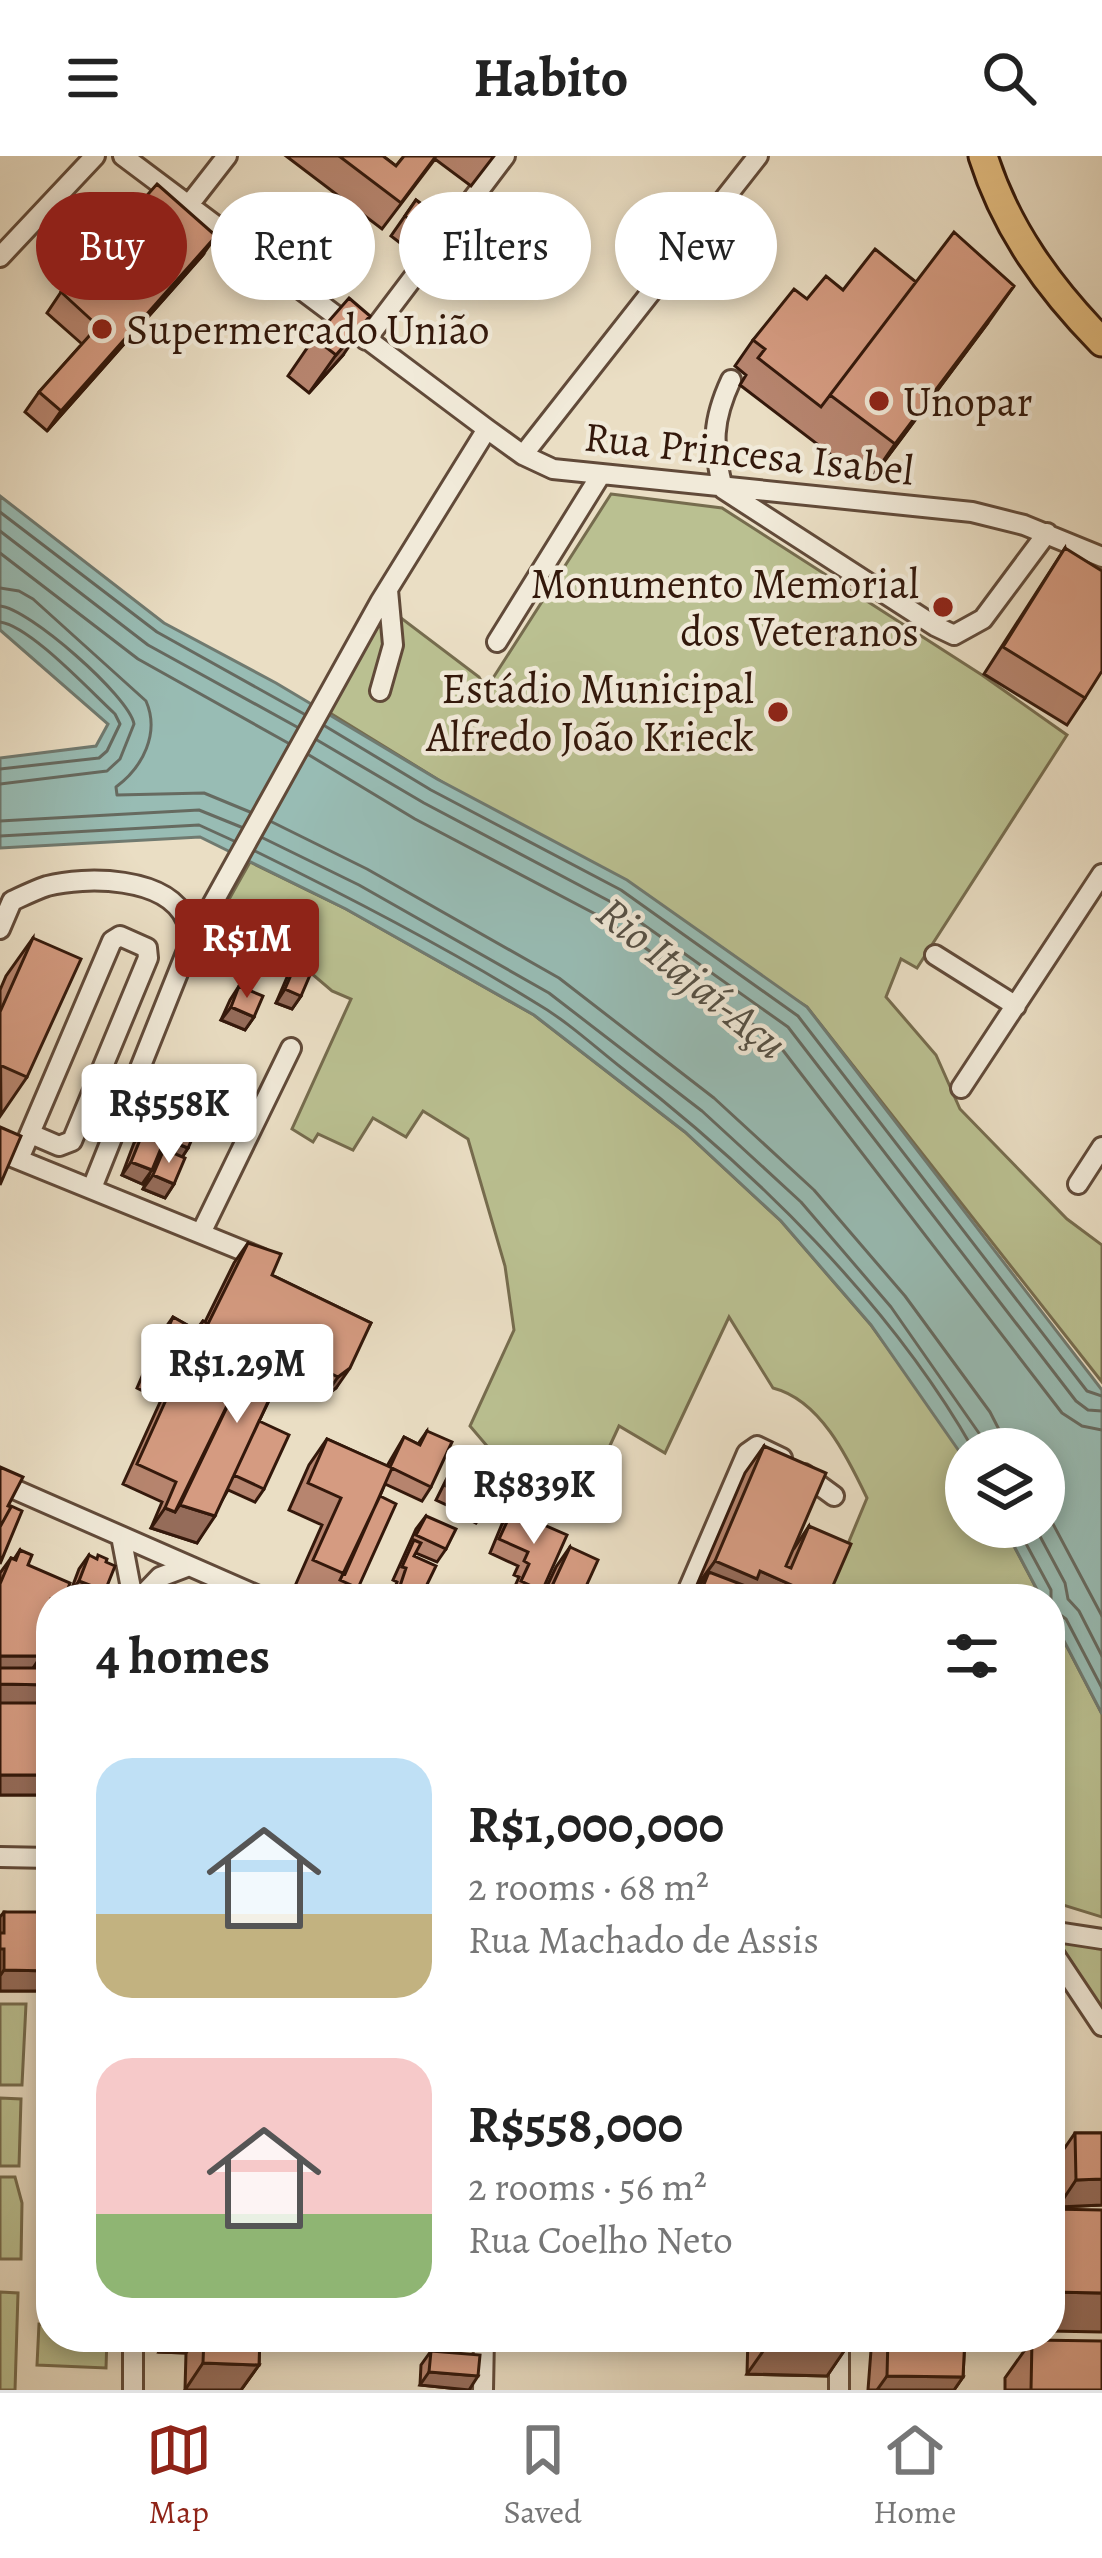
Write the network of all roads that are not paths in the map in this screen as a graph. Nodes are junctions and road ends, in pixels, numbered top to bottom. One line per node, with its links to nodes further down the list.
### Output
1 (95, 156): 8 (street)
2 (123, 156): 7 (street, Rua Princesa Isabel)
3 (226, 156): 7 (street)
4 (505, 156): 9 (street)
5 (758, 156): 13 (street)
6 (983, 156): 10 (highway)
7 (188, 206): 9 (street, Rua Princesa Isabel)
8 (0, 257)
9 (366, 340): 12 (street, Rua Princesa Isabel)
10 (1102, 342)
11 (731, 380): 15 (street)
12 (487, 429): 13 (street, Rua Princesa Isabel); 18 (street)
13 (523, 455): 14 (street, Rua Princesa Isabel)
14 (600, 476): 15 (street, Rua Princesa Isabel); 19 (street)
15 (723, 489): 16 (street, Rua Princesa Isabel); 16 (street)
16 (1047, 533): 17 (street, Rua Princesa Isabel)
17 (1102, 557)
18 (384, 596): 20 (street); 25 (street)
19 (497, 642)
20 (380, 692)
21 (1102, 874): 22 (street)
22 (1094, 902): 27 (street)
23 (0, 928): 25 (street)
24 (224, 938): 25 (street)
25 (188, 948): 34 (street)
26 (935, 955): 27 (street)
27 (1016, 1006): 29 (street)
28 (291, 1048): 35 (street)
29 (961, 1088)
30 (32, 1134): 30 (street); 32 (street)
31 (1102, 1148): 33 (street)
32 (7, 1160): 34 (street)
33 (1078, 1184)
34 (92, 1188): 35 (street)
35 (201, 1234): 36 (street)
36 (266, 1260)
37 (0, 1483): 39 (street)
38 (834, 1496): 44 (street)
39 (121, 1536): 40 (street); 41 (street)
40 (189, 1566): 42 (street); 43 (street)
41 (132, 1584)
42 (152, 1584)
43 (230, 1584)
44 (690, 1584)
45 (0, 1857): 46 (street)
46 (36, 1858)
47 (1065, 1934): 48 (street)
48 (1102, 1939)
49 (1065, 1970): 50 (street)
50 (1102, 2026)
51 (133, 2352): 54 (street)
52 (484, 2352): 55 (street)
53 (839, 2352): 56 (street)
54 (133, 2390)
55 (483, 2390)
56 (839, 2390)

